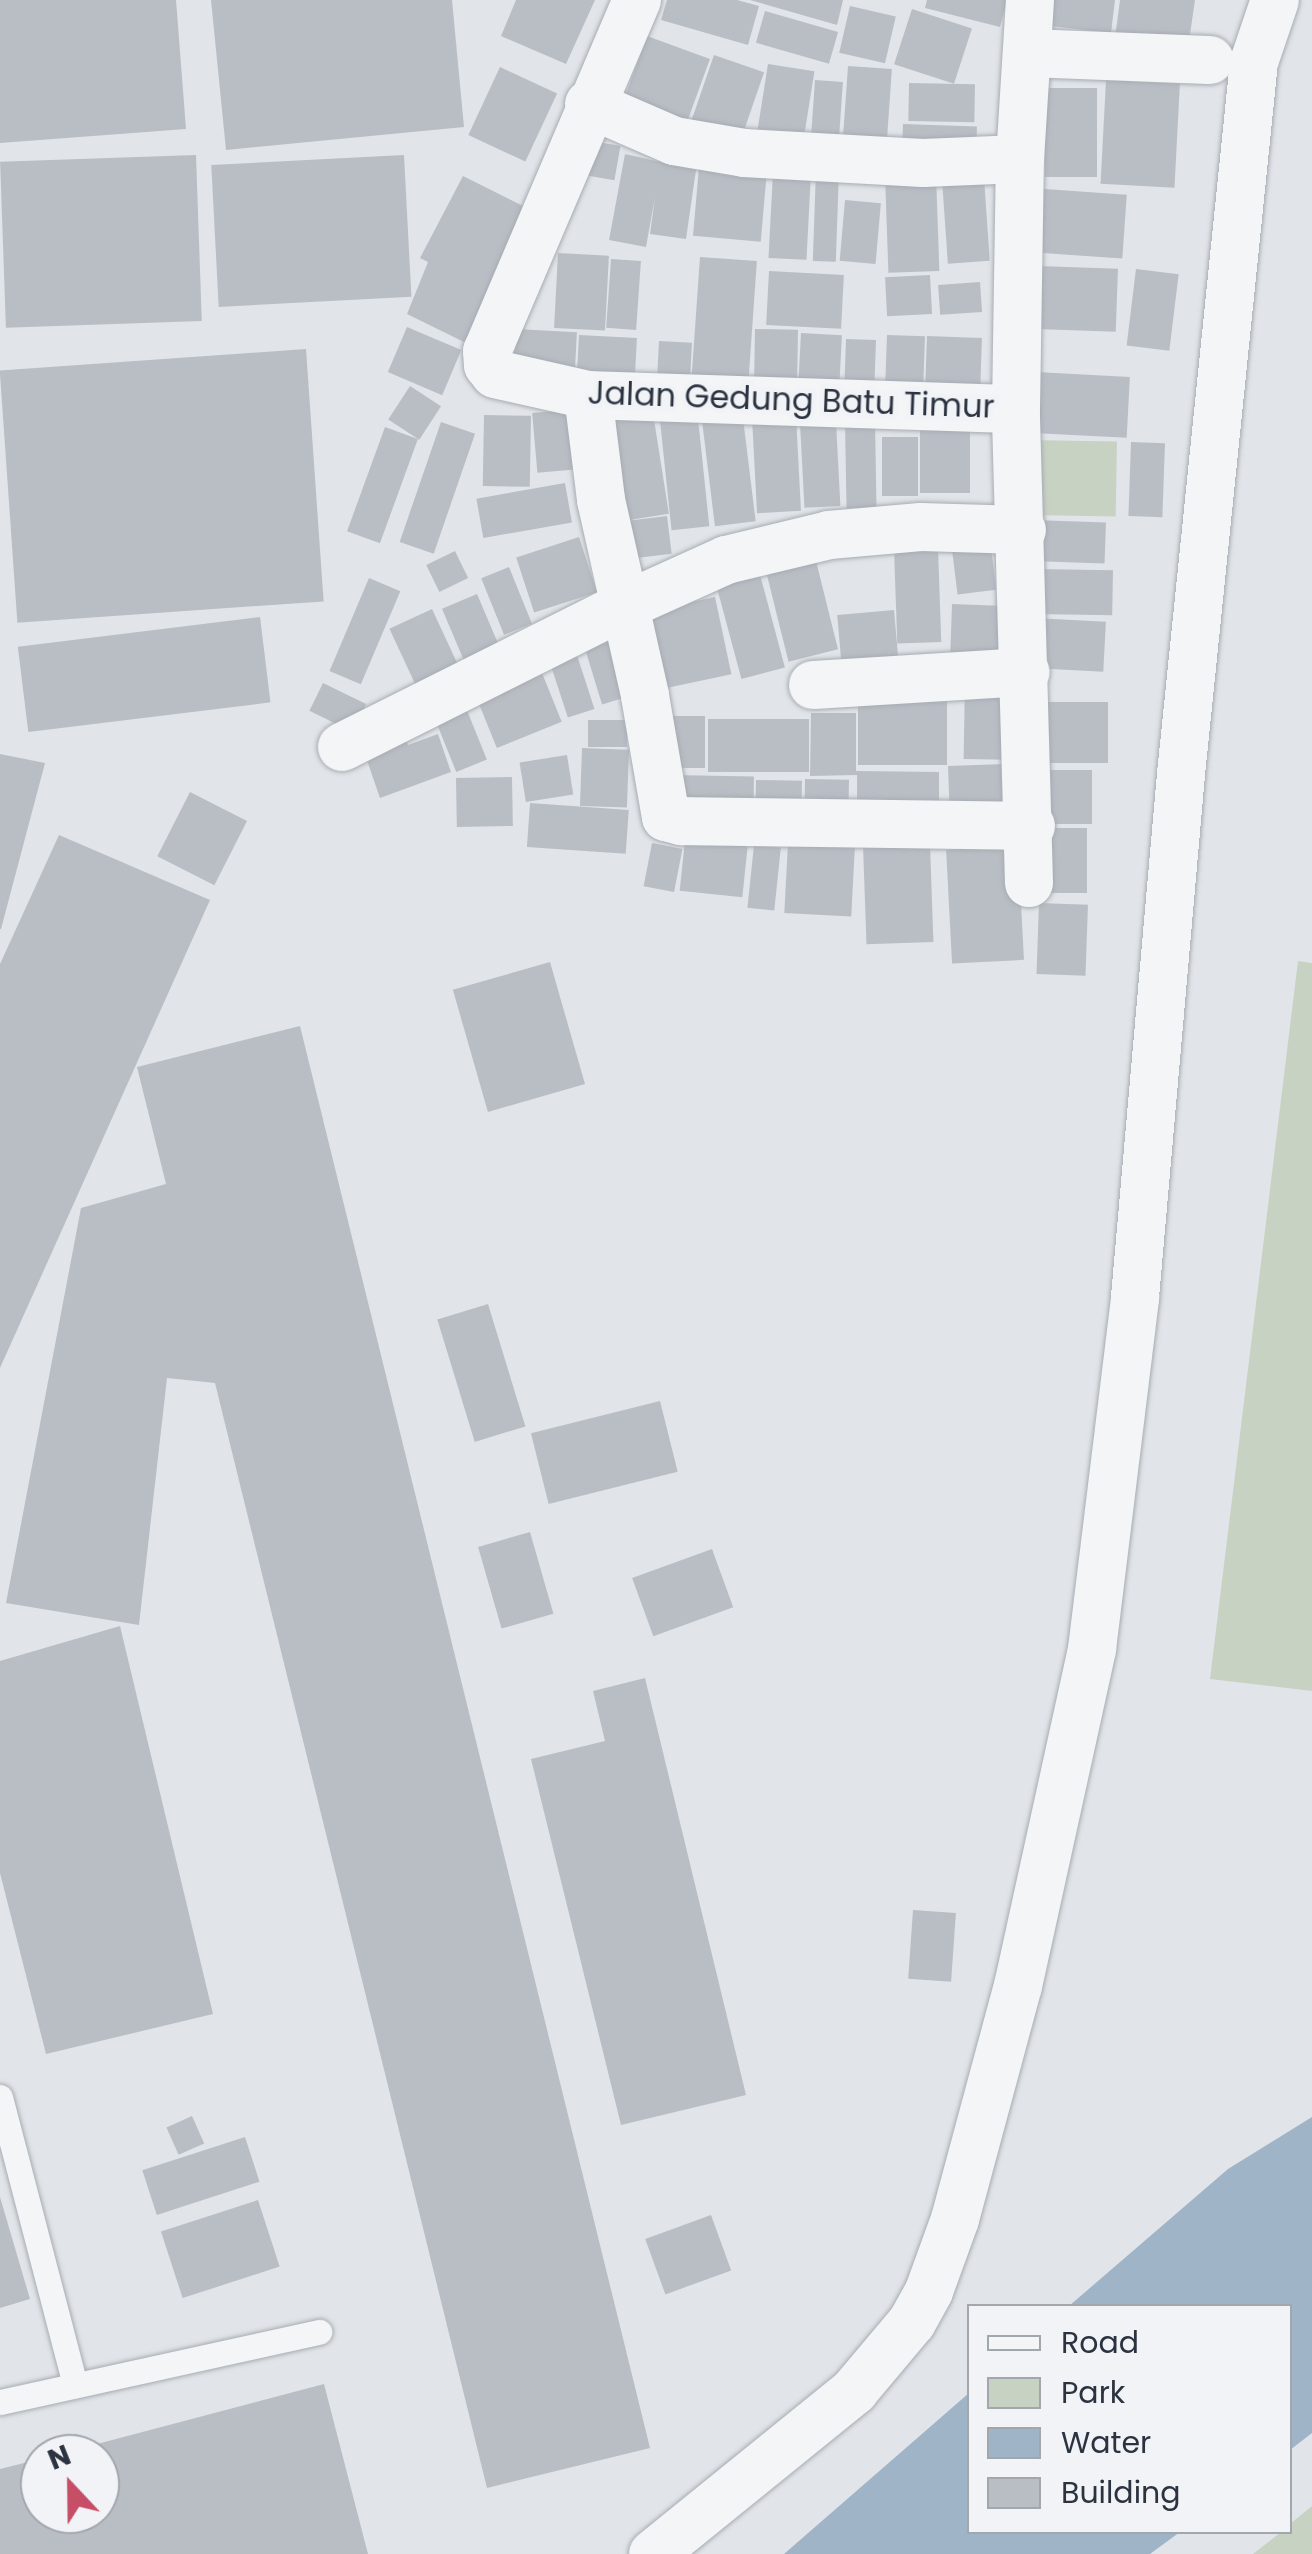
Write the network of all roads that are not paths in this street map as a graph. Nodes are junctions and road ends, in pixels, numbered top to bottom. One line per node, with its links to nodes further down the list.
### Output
1 (637, 0): 6 (street, Jalan Gedung Batu Timur)
2 (1030, 0): 4 (street)
3 (1275, 0): 21 (street)
4 (1027, 53): 5 (street); 7 (street)
5 (1210, 60)
6 (590, 104): 7 (street); 8 (street, Jalan Gedung Batu Timur)
7 (1020, 159): 9 (street)
8 (588, 395): 9 (street, Jalan Gedung Batu Timur); 11 (street)
9 (1016, 408): 10 (street)
10 (1022, 530): 11 (street); 12 (street)
11 (622, 606): 14 (street); 15 (street)
12 (1026, 672): 13 (street); 15 (street)
13 (814, 685)
14 (342, 747)
15 (1031, 826): 16 (street)
16 (1029, 883)
17 (0, 2097): 19 (lane)
18 (319, 2332): 19 (lane)
19 (75, 2385): 20 (lane)
20 (0, 2402)
21 (654, 2554)

